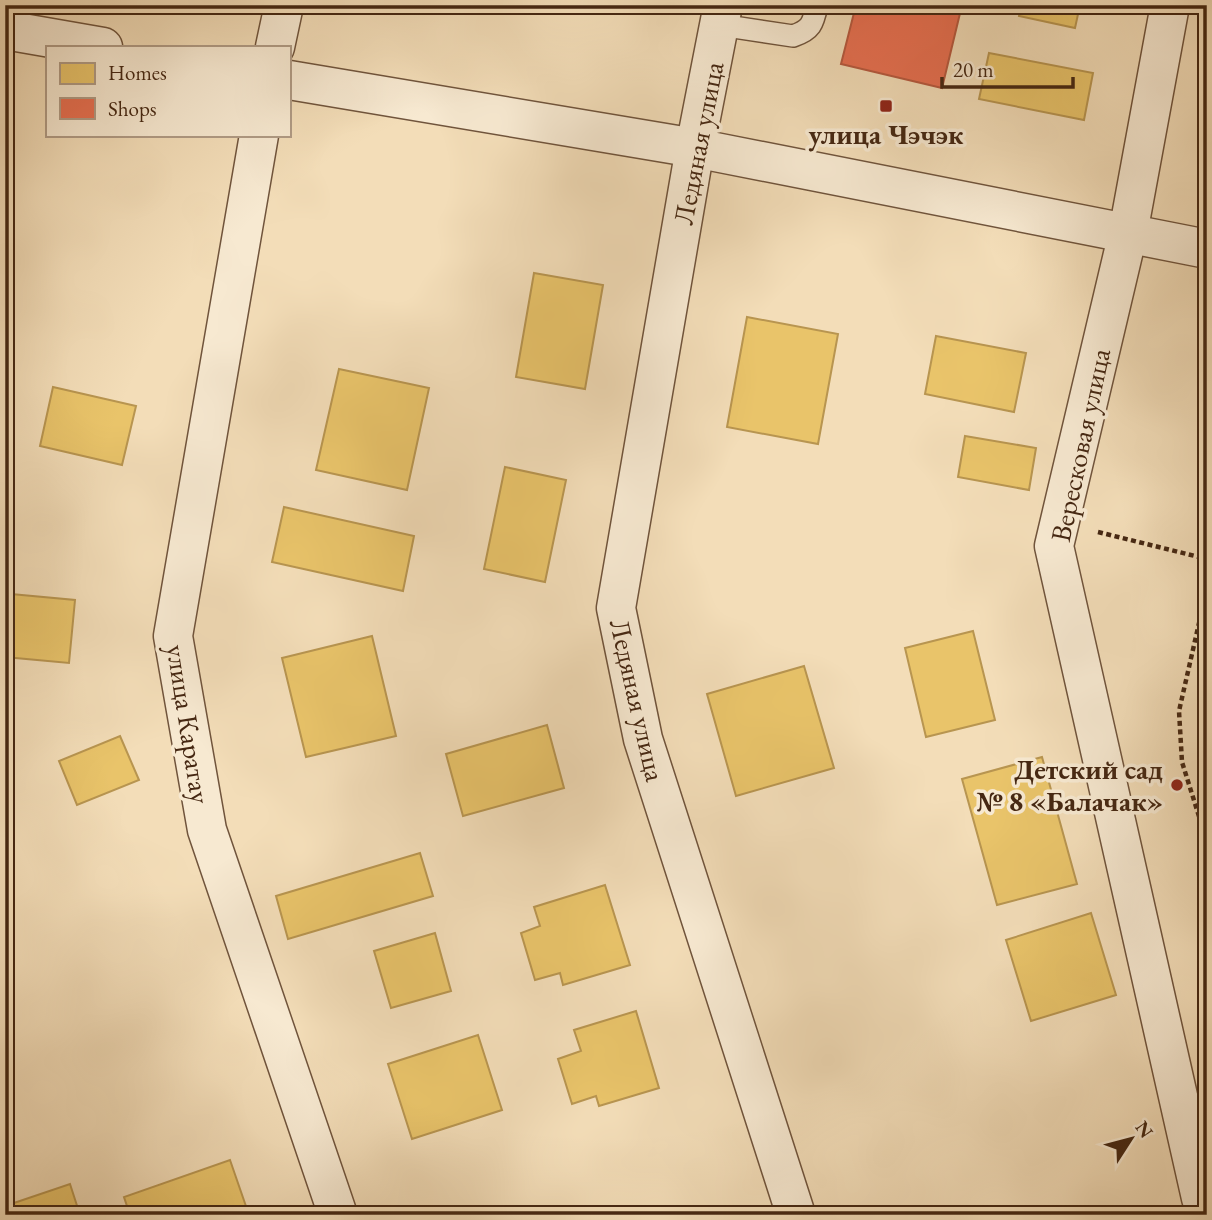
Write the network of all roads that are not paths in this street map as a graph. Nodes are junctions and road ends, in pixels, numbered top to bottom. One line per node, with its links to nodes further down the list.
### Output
1 (284, 5): 7 (street)
2 (817, 5): 4 (lane)
3 (1170, 5): 11 (street, Вересковая улица)
4 (722, 15): 10 (street, Ледяная улица)
5 (5, 30): 6 (street)
6 (97, 46)
7 (275, 46)
8 (290, 80): 10 (street)
9 (259, 136): 14 (street, улица Каратау)
10 (695, 148): 11 (street); 15 (street, Ледяная улица)
11 (1128, 233): 12 (street); 13 (street, Вересковая улица)
12 (1207, 249)
13 (1207, 1210)
14 (338, 1215)
15 (796, 1215)

